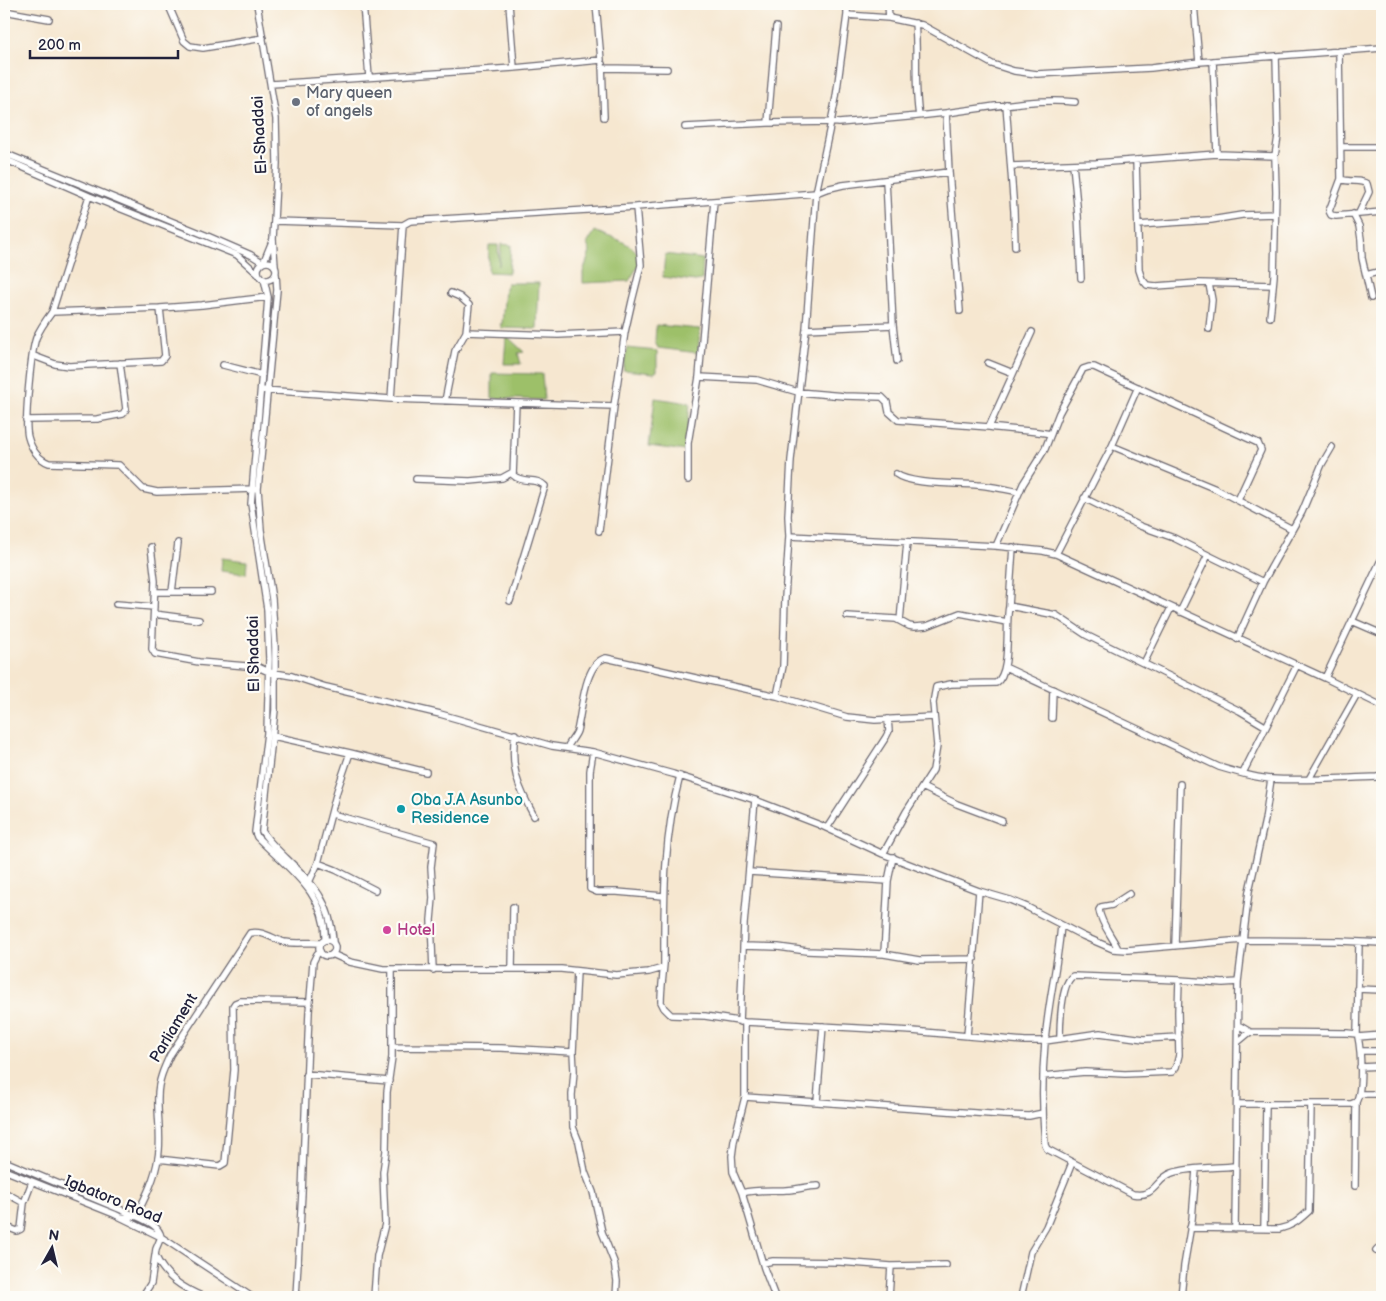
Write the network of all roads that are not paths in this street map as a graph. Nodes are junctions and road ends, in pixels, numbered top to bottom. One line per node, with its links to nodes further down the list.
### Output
1 (168, 4): 15 (street)
2 (257, 4): 15 (street, El-Shaddai)
3 (363, 4): 25 (street)
4 (509, 4): 22 (street)
5 (596, 4): 19 (street)
6 (847, 4): 10 (street)
7 (888, 4): 11 (street)
8 (1194, 4): 21 (street)
9 (4, 11): 12 (street)
10 (847, 15): 11 (street); 32 (street)
11 (889, 18): 13 (street)
12 (49, 19)
13 (915, 23): 21 (street); 30 (street)
14 (776, 27): 33 (street)
15 (263, 38): 26 (street, El-Shaddai)
16 (1382, 48): 17 (street)
17 (1339, 50): 18 (street); 35 (street)
18 (1276, 56): 20 (street); 39 (street)
19 (601, 60): 22 (street); 23 (street)
20 (1214, 61): 21 (street); 38 (street)
21 (1199, 62)
22 (514, 68): 25 (street)
23 (602, 68): 24 (street); 31 (street)
24 (668, 69)
25 (370, 77): 26 (street)
26 (271, 84): 56 (street, El-Shaddai)
27 (1075, 102): 28 (street)
28 (1006, 104): 29 (street); 44 (street)
29 (946, 113): 30 (street); 45 (street)
30 (919, 116): 32 (street)
31 (604, 118)
32 (831, 122): 33 (street); 48 (street)
33 (768, 123): 34 (street)
34 (685, 127)
35 (1341, 147): 36 (street); 46 (street)
36 (1382, 147)
37 (4, 153): 42 (street)
38 (1217, 154): 39 (street); 41 (street)
39 (1275, 156): 54 (street)
40 (4, 159): 42 (street)
41 (1136, 160): 43 (street); 58 (street)
42 (13, 161): 49 (street); 55 (street)
43 (1073, 164): 44 (street); 67 (street)
44 (1011, 166): 60 (street)
45 (949, 172): 47 (street); 75 (street)
46 (1341, 179): 53 (street); 53 (street)
47 (886, 180): 48 (street); 78 (street)
48 (816, 193): 50 (street); 79 (street)
49 (89, 196): 55 (street); 76 (street)
50 (714, 201): 51 (street); 91 (street)
51 (636, 207): 57 (street); 82 (street)
52 (1382, 212): 53 (street)
53 (1356, 213): 66 (street)
54 (1275, 214): 58 (street); 70 (street)
55 (156, 219): 61 (street); 64 (street)
56 (275, 221): 57 (street); 59 (street, El-Shaddai)
57 (403, 225): 95 (street)
58 (1138, 225): 69 (street)
59 (273, 239): 61 (street); 62 (street, El-Shaddai)
60 (1015, 247)
61 (263, 262): 62 (street); 64 (street)
62 (275, 266): 65 (street)
63 (1382, 271): 66 (street)
64 (258, 274): 68 (street)
65 (276, 274): 68 (street); 93 (street)
66 (1366, 276): 73 (street)
67 (1081, 278)
68 (264, 279): 72 (street)
69 (1209, 284): 70 (street); 80 (street)
70 (1272, 285): 77 (street)
71 (451, 293): 81 (street)
72 (268, 297): 74 (street); 90 (street)
73 (1371, 298)
74 (160, 308): 76 (street); 86 (street)
75 (960, 311)
76 (52, 312): 84 (street)
77 (1270, 317)
78 (893, 325): 79 (street); 85 (street)
79 (806, 329): 94 (street)
80 (1209, 330)
81 (466, 332): 82 (street); 96 (street)
82 (626, 332): 98 (street)
83 (1032, 332): 89 (street)
84 (34, 356): 86 (street); 99 (street)
85 (897, 361)
86 (120, 363): 99 (street)
87 (988, 363): 89 (street)
88 (223, 365): 90 (street)
89 (1013, 373): 100 (street)
90 (262, 375): 93 (street)
91 (699, 377): 94 (street); 107 (street)
92 (1138, 388): 101 (street); 102 (street); 111 (street)
93 (264, 390): 95 (street); 108 (street)
94 (798, 392): 100 (street); 114 (street)
95 (391, 399): 96 (street)
96 (445, 401): 97 (street)
97 (516, 403): 98 (street); 104 (street)
98 (614, 406): 113 (street)
99 (26, 420): 108 (street)
100 (989, 428): 101 (street)
101 (1051, 434): 109 (street)
102 (1112, 446): 110 (street); 111 (street)
103 (1332, 447): 112 (street)
104 (513, 472): 106 (street); 127 (street)
105 (896, 474): 109 (street)
106 (416, 479)
107 (688, 480)
108 (255, 489): 143 (street)
109 (1019, 492): 117 (street)
110 (1084, 498): 120 (street); 121 (street)
111 (1238, 500): 112 (street)
112 (1292, 529): 123 (street)
113 (599, 531)
114 (789, 536): 115 (street); 147 (street)
115 (907, 542): 117 (street); 135 (street)
116 (178, 543): 125 (street)
117 (996, 546): 119 (street)
118 (151, 547): 124 (street)
119 (1013, 547): 120 (street); 129 (street)
120 (1056, 554): 130 (street)
121 (1208, 556): 123 (street); 132 (street)
122 (1381, 561): 136 (street)
123 (1263, 582): 139 (street)
124 (155, 592): 125 (street); 131 (street)
125 (172, 592): 126 (street)
126 (211, 592)
127 (510, 601)
128 (116, 604): 131 (street)
129 (1009, 606): 137 (street); 140 (street)
130 (1171, 608): 132 (street); 140 (street)
131 (154, 610): 134 (street); 143 (street)
132 (1180, 612): 139 (street)
133 (847, 616): 135 (street)
134 (200, 620)
135 (900, 621): 137 (street)
136 (1352, 621): 138 (street); 144 (street)
137 (1007, 622): 142 (street)
138 (1382, 634)
139 (1237, 639): 141 (street)
140 (1144, 663): 152 (street)
141 (1297, 666): 144 (street); 152 (street)
142 (1006, 667): 145 (street); 149 (street)
143 (272, 673): 153 (street); 154 (street); 184 (street, El Shaddai)
144 (1325, 678): 146 (street)
145 (1053, 689): 150 (street); 159 (street)
146 (1357, 694): 148 (street); 163 (street)
147 (778, 696): 151 (street); 155 (street)
148 (1382, 706)
149 (933, 717): 151 (street); 165 (street)
150 (1052, 718)
151 (888, 719): 170 (street)
152 (1265, 726): 159 (street)
153 (515, 734): 155 (street); 168 (street)
154 (272, 736): 157 (street); 175 (street)
155 (567, 748): 156 (street)
156 (593, 752): 161 (street); 180 (street)
157 (350, 753): 158 (street); 167 (street)
158 (426, 772)
159 (1243, 773): 162 (street)
160 (1382, 775): 163 (street)
161 (680, 776): 166 (street); 180 (street)
162 (1271, 779): 163 (street); 183 (street)
163 (1309, 779)
164 (1180, 784): 189 (street)
165 (922, 788): 169 (street); 171 (street)
166 (755, 800): 170 (street); 174 (street)
167 (332, 814): 173 (street); 198 (street)
168 (534, 816)
169 (1002, 821)
170 (828, 828): 171 (street)
171 (883, 854): 172 (street)
172 (893, 857): 176 (street); 178 (street)
173 (318, 863): 175 (street); 177 (street)
174 (749, 872): 176 (street); 188 (street)
175 (310, 880): 185 (street)
176 (888, 881): 193 (street)
177 (375, 890)
178 (979, 892): 182 (street); 194 (street)
179 (1129, 894): 190 (street)
180 (663, 896): 196 (street)
181 (513, 907): 195 (street)
182 (1061, 925): 190 (street); 214 (street)
183 (1242, 940): 186 (street); 189 (street); 201 (street)
184 (323, 942): 185 (street); 191 (street); 234 (street, Parliament)
185 (333, 942): 192 (street)
186 (1359, 942): 187 (street); 202 (street)
187 (1382, 943)
188 (743, 946): 193 (street); 205 (street)
189 (1175, 946): 190 (street)
190 (1118, 949)
191 (320, 951): 192 (street); 204 (street)
192 (332, 954): 197 (street)
193 (884, 954): 194 (street)
194 (974, 958): 210 (street)
195 (512, 968): 198 (street); 199 (street)
196 (663, 968): 199 (street); 205 (street)
197 (392, 969): 198 (street); 216 (street)
198 (433, 970)
199 (577, 971): 219 (street)
200 (1179, 980): 201 (street); 212 (street); 213 (street)
201 (1238, 982): 206 (street)
202 (1358, 989): 203 (street); 211 (street)
203 (1382, 990)
204 (310, 1002): 222 (street); 234 (street)
205 (743, 1022): 207 (street); 227 (street)
206 (1238, 1025): 208 (street); 215 (street)
207 (823, 1026): 210 (street); 228 (street)
208 (1250, 1032): 211 (street); 215 (street)
209 (1382, 1035): 211 (street)
210 (967, 1036): 214 (street)
211 (1357, 1036): 217 (street)
212 (1178, 1037): 213 (street); 223 (street)
213 (1060, 1039): 214 (street)
214 (1045, 1041): 223 (street)
215 (1238, 1042): 230 (street)
216 (392, 1047): 219 (street); 224 (street)
217 (1361, 1051): 218 (street); 221 (street)
218 (1382, 1051)
219 (573, 1052): 264 (street)
220 (1382, 1066): 221 (street)
221 (1360, 1067): 225 (street)
222 (306, 1074): 224 (street); 262 (street)
223 (1043, 1076): 233 (street)
224 (389, 1081): 263 (street)
225 (1359, 1094): 226 (street); 229 (street)
226 (1382, 1094)
227 (745, 1097): 228 (street); 244 (street)
228 (818, 1102): 233 (street)
229 (1356, 1102): 232 (street); 242 (street)
230 (1237, 1104): 231 (street); 237 (street)
231 (1266, 1104): 232 (street); 251 (street)
232 (1311, 1105): 251 (street)
233 (1042, 1113): 236 (street)
234 (158, 1158): 246 (street, Parliament)
235 (4, 1161): 246 (street, Igbatoro Road)
236 (1072, 1163): 239 (street); 267 (street)
237 (1235, 1166): 239 (street); 250 (street)
238 (4, 1170): 240 (street, Igbatoro Road)
239 (1196, 1170): 249 (street)
240 (32, 1182): 245 (street); 247 (street, Igbatoro Road)
241 (818, 1186): 244 (street)
242 (1355, 1186)
243 (4, 1192): 245 (street)
244 (742, 1192): 256 (street)
245 (24, 1203): 248 (street)
246 (136, 1216): 247 (street); 252 (street, Igbatoro Road)
247 (121, 1217): 252 (street, Igbatoro Road)
248 (4, 1226)
249 (1190, 1228): 250 (street); 268 (street)
250 (1235, 1229): 251 (street)
251 (1264, 1229)
252 (161, 1237): 255 (street); 261 (street)
253 (1382, 1245): 254 (street)
254 (1376, 1250)
255 (155, 1255): 259 (street); 260 (street)
256 (763, 1263): 258 (street); 265 (street)
257 (946, 1265): 258 (street)
258 (891, 1266): 266 (street)
259 (142, 1297)
260 (204, 1297)
261 (252, 1297)
262 (296, 1297)
263 (374, 1297)
264 (616, 1297)
265 (776, 1297)
266 (889, 1297)
267 (1021, 1297)
268 (1181, 1297)

